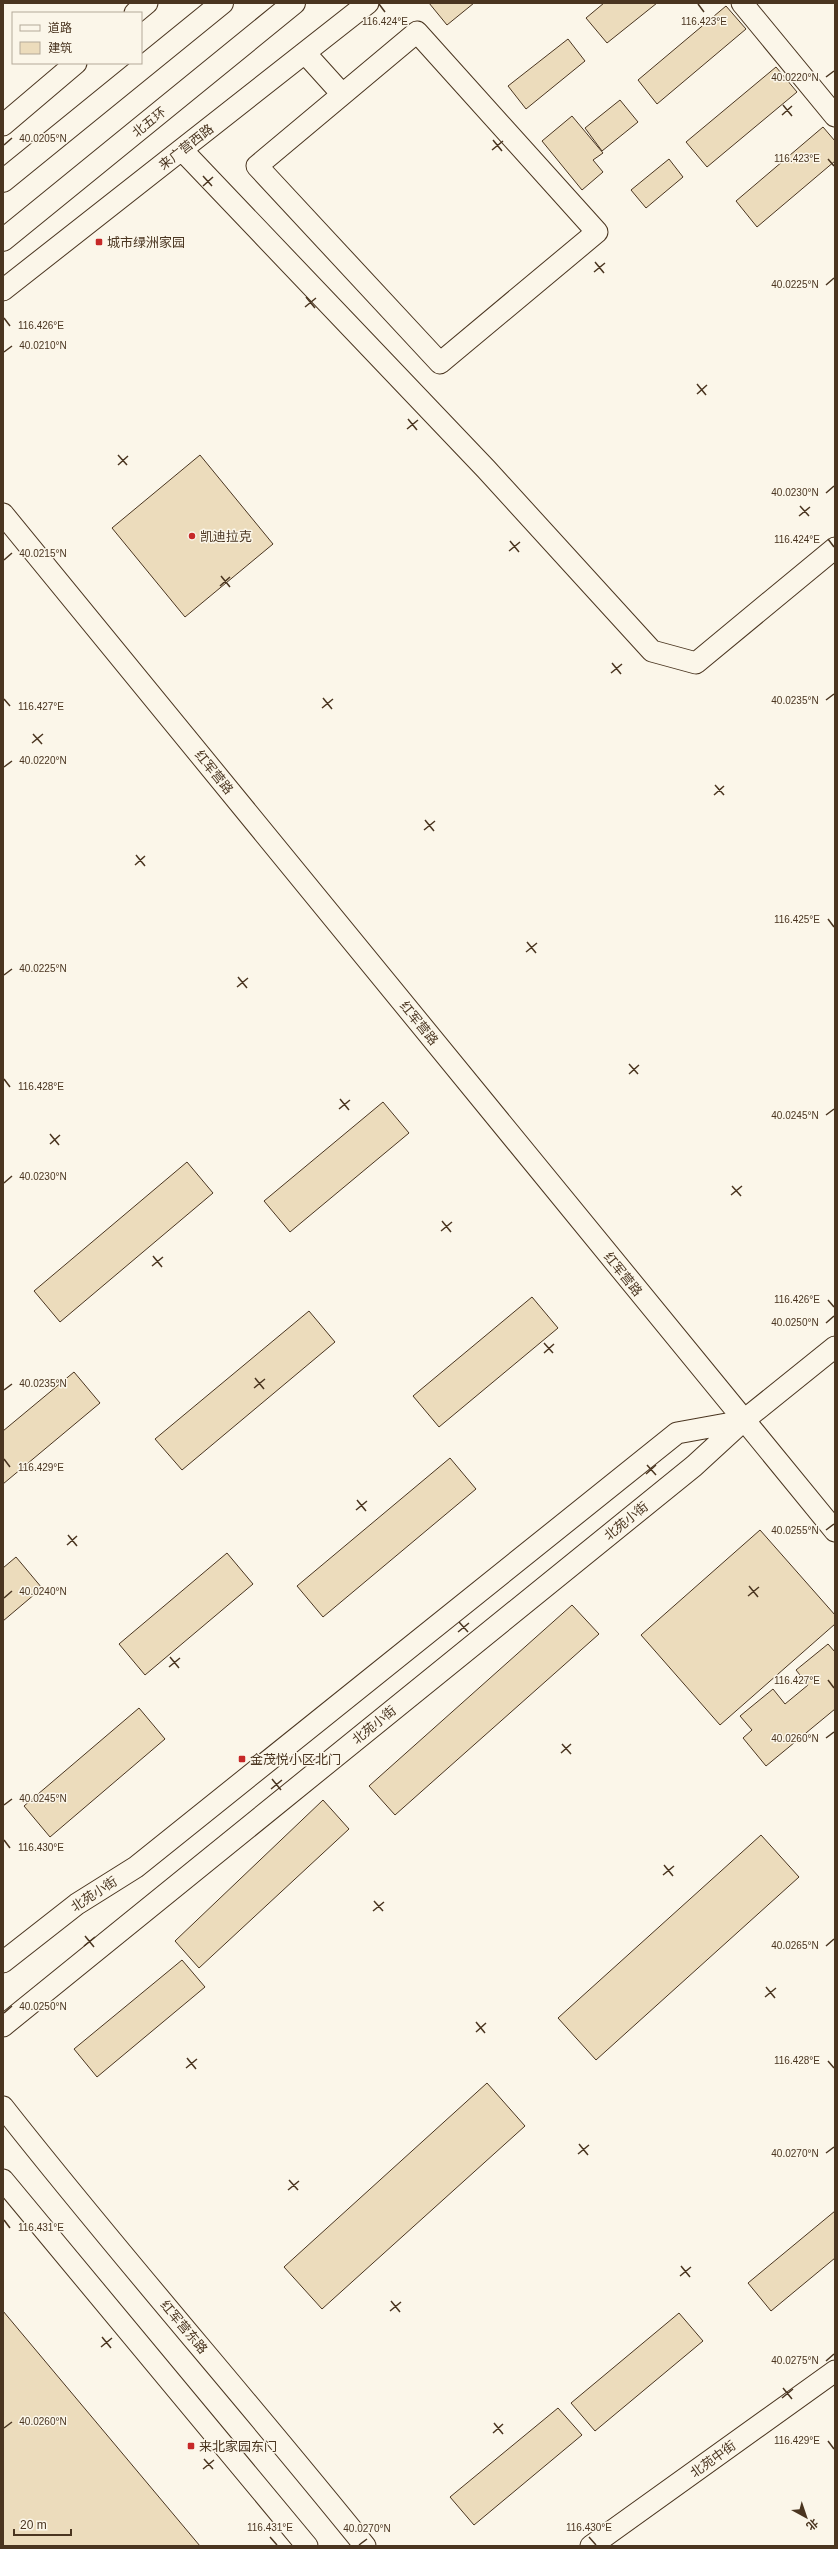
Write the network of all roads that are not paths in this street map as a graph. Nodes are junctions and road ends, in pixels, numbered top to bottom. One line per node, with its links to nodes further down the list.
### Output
1 (147, 3): 6 (street)
2 (222, 3): 13 (highway)
3 (294, 3): 14 (highway, 北五环)
4 (368, 3): 7 (street, 来广营西路)
5 (742, 3): 10 (street)
6 (136, 12)
7 (305, 53): 9 (street); 12 (street, 来广营西路)
8 (75, 64): 11 (street)
9 (342, 94): 9 (street)
10 (835, 116)
11 (3, 125)
12 (182, 150): 15 (street, 来广营西路); 17 (street)
13 (3, 181)
14 (3, 240)
15 (3, 290)
16 (3, 514): 19 (street, 红军营路)
17 (835, 548)
18 (835, 1347): 19 (street, 北苑小街)
19 (743, 1421): 20 (street, 红军营路); 21 (street, 北苑小街); 22 (street, 北苑小街)
20 (835, 1531)
21 (3, 1962)
22 (3, 2026)
23 (3, 2107): 27 (street, 红军营东路)
24 (3, 2180): 26 (street)
25 (835, 2371): 28 (street, 北苑中街)
26 (307, 2546)
27 (365, 2546)
28 (591, 2546)

